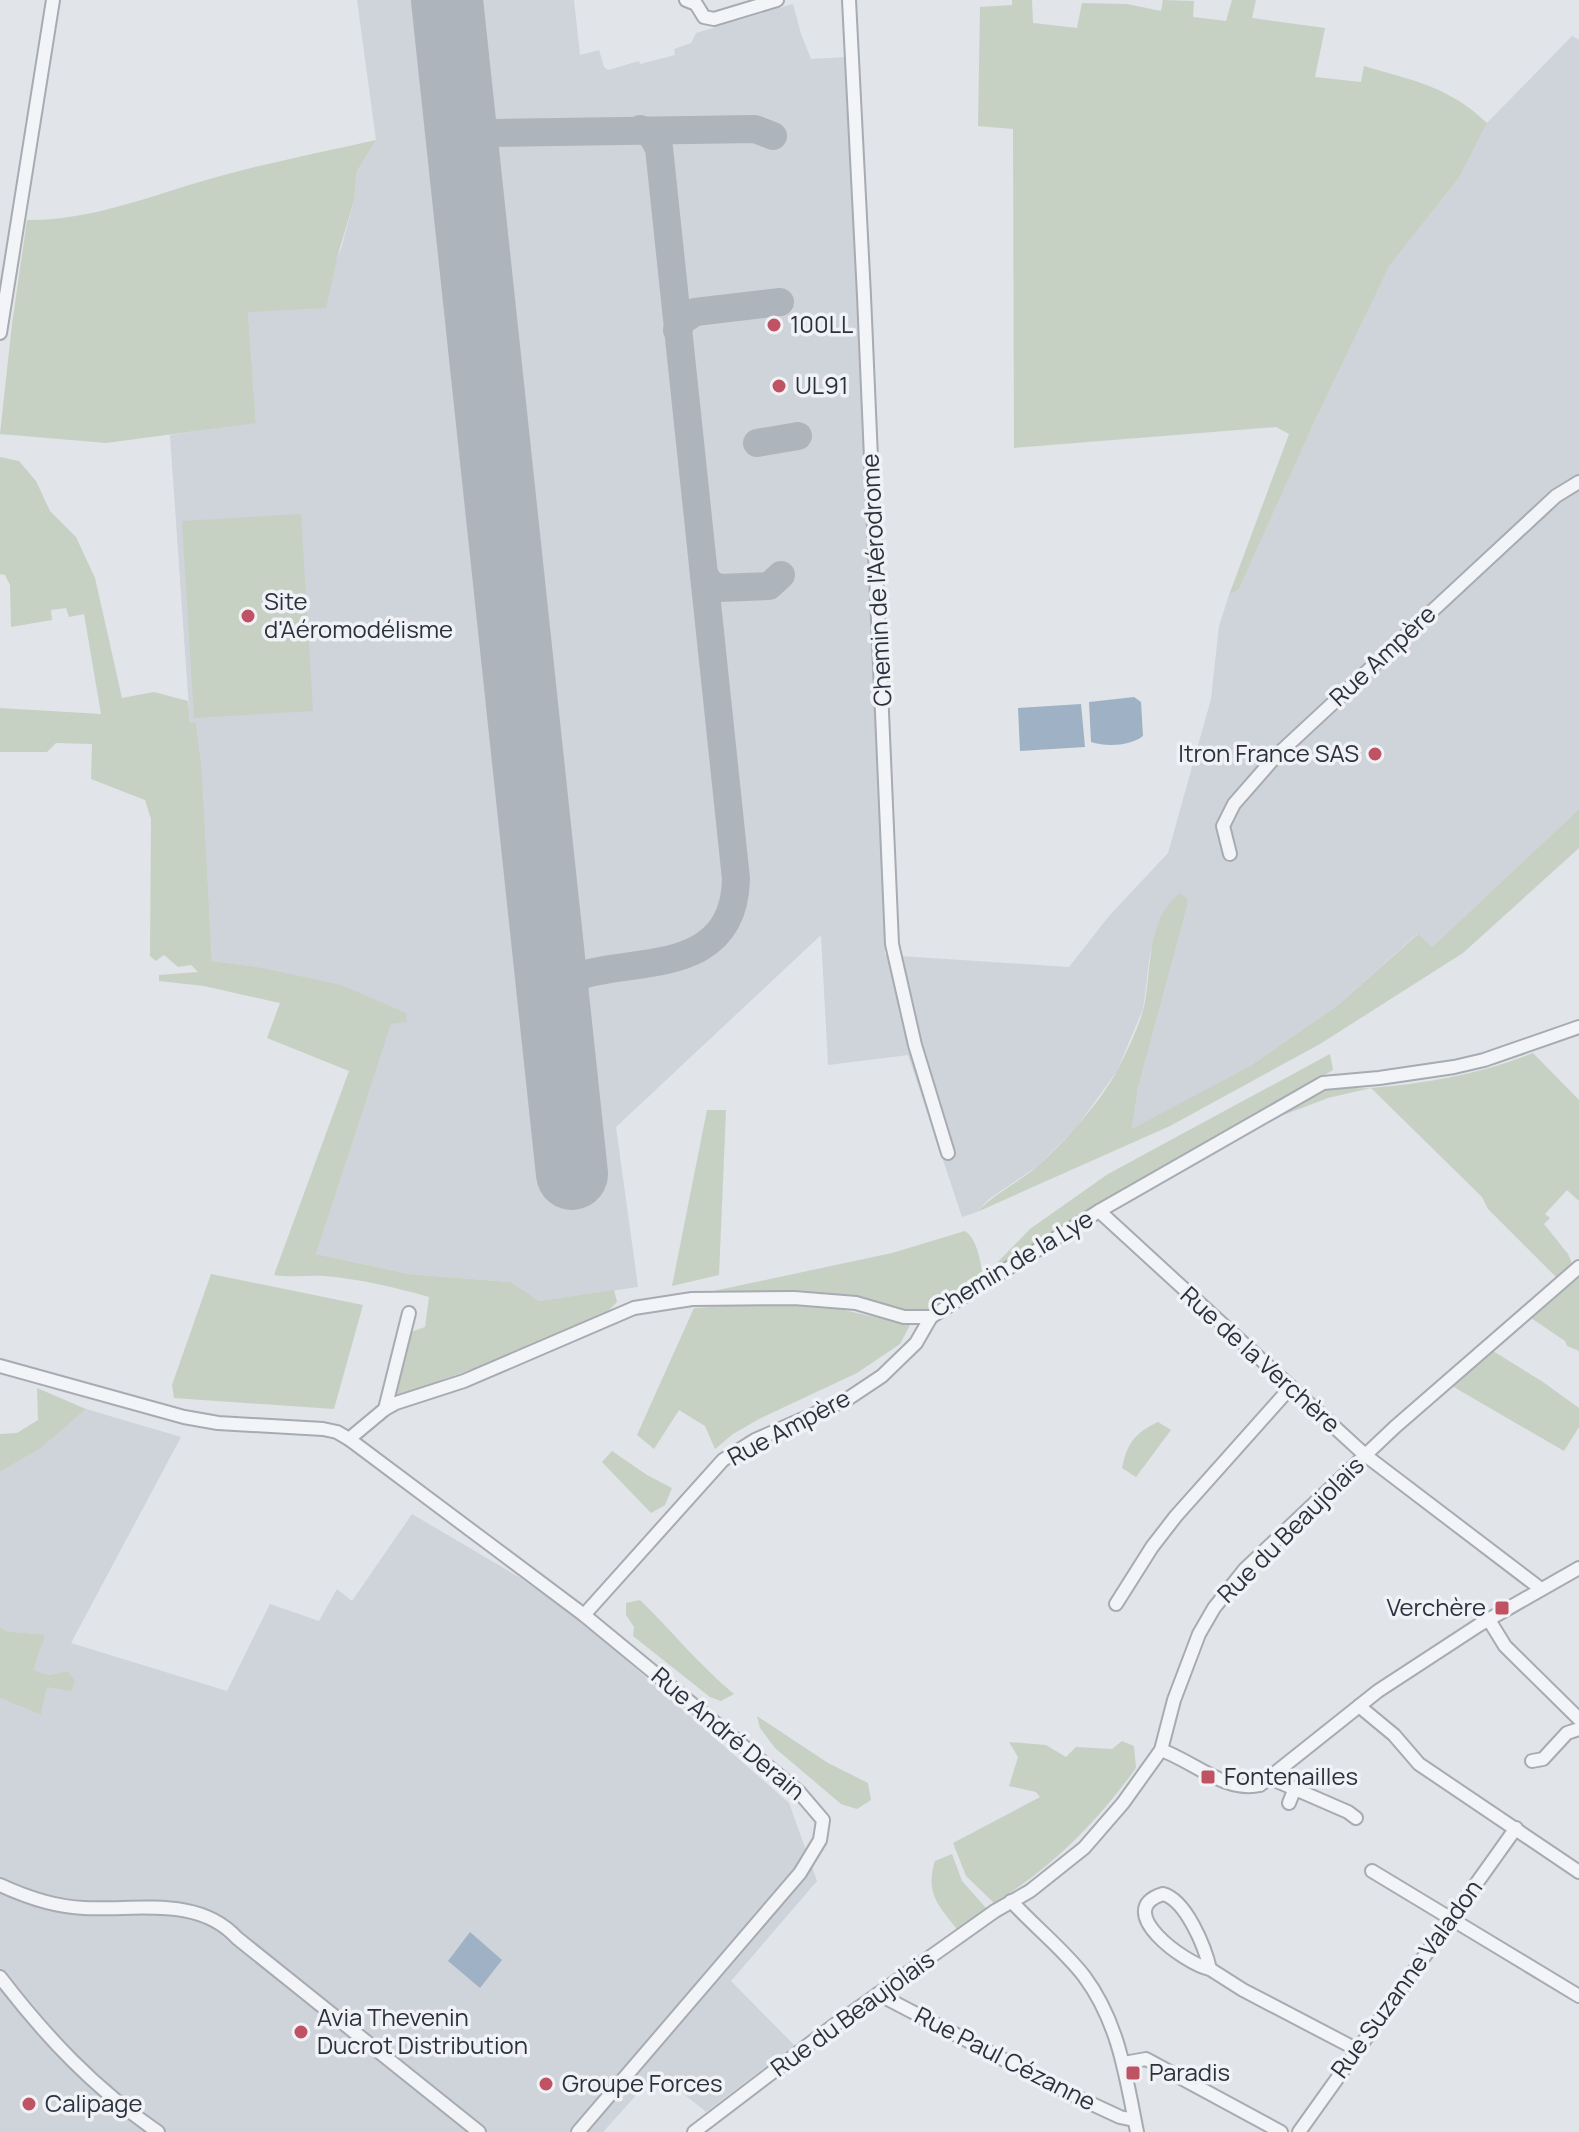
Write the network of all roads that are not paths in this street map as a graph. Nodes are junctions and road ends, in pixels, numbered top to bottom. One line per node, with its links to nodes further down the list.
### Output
1 (53, 0): 5 (street)
2 (777, 0): 4 (street)
3 (849, 0): 9 (street, Chemin de l'Aérodrome)
4 (693, 1)
5 (0, 333)
6 (1579, 482): 7 (street, Rue Ampère)
7 (1230, 854)
8 (1579, 1027): 10 (street, Chemin de la Lye)
9 (948, 1153)
10 (1099, 1211): 13 (street, Chemin de la Lye); 15 (street, Rue de la Verchère)
11 (1579, 1267): 18 (street, Rue du Beaujolais)
12 (409, 1313): 16 (street)
13 (931, 1317): 16 (street, Chemin de la Lye); 22 (street, Rue Ampère)
14 (0, 1366): 17 (street)
15 (1290, 1388): 18 (street, Rue de la Verchère); 21 (street)
16 (385, 1409): 17 (street, Chemin de la Lye)
17 (349, 1439): 22 (street, Rue André Derain)
18 (1365, 1455): 20 (street, Rue de la Verchère); 27 (street, Rue du Beaujolais)
19 (1579, 1568): 20 (street)
20 (1541, 1589): 23 (street)
21 (1116, 1604)
22 (584, 1615): 48 (street, Rue André Derain)
23 (1489, 1620): 24 (street); 25 (street)
24 (1359, 1706): 29 (street); 33 (street)
25 (1579, 1719)
26 (1579, 1729): 28 (street)
27 (1161, 1750): 29 (street); 37 (street, Rue du Beaujolais)
28 (1532, 1761)
29 (1276, 1775): 30 (street)
30 (1295, 1788): 31 (street); 32 (street)
31 (1289, 1803)
32 (1356, 1818)
33 (1516, 1828): 35 (street); 38 (street, Rue Suzanne Valadon)
34 (1372, 1871): 38 (street)
35 (1579, 1872)
36 (0, 1885): 47 (street)
37 (1011, 1901): 41 (street, Rue du Beaujolais); 44 (street)
38 (1451, 1918): 42 (street); 43 (street, Rue Suzanne Valadon)
39 (1210, 1969): 39 (street); 43 (street)
40 (0, 1977): 46 (street)
41 (878, 1994): 45 (street, Rue Paul Cézanne); 49 (street, Rue du Beaujolais)
42 (1579, 1996)
43 (1356, 2049): 51 (street, Rue Suzanne Valadon)
44 (1124, 2063): 45 (street); 50 (street)
45 (1136, 2126)
46 (158, 2132)
47 (479, 2132)
48 (578, 2132)
49 (694, 2132)
50 (1281, 2132)
51 (1299, 2132)

